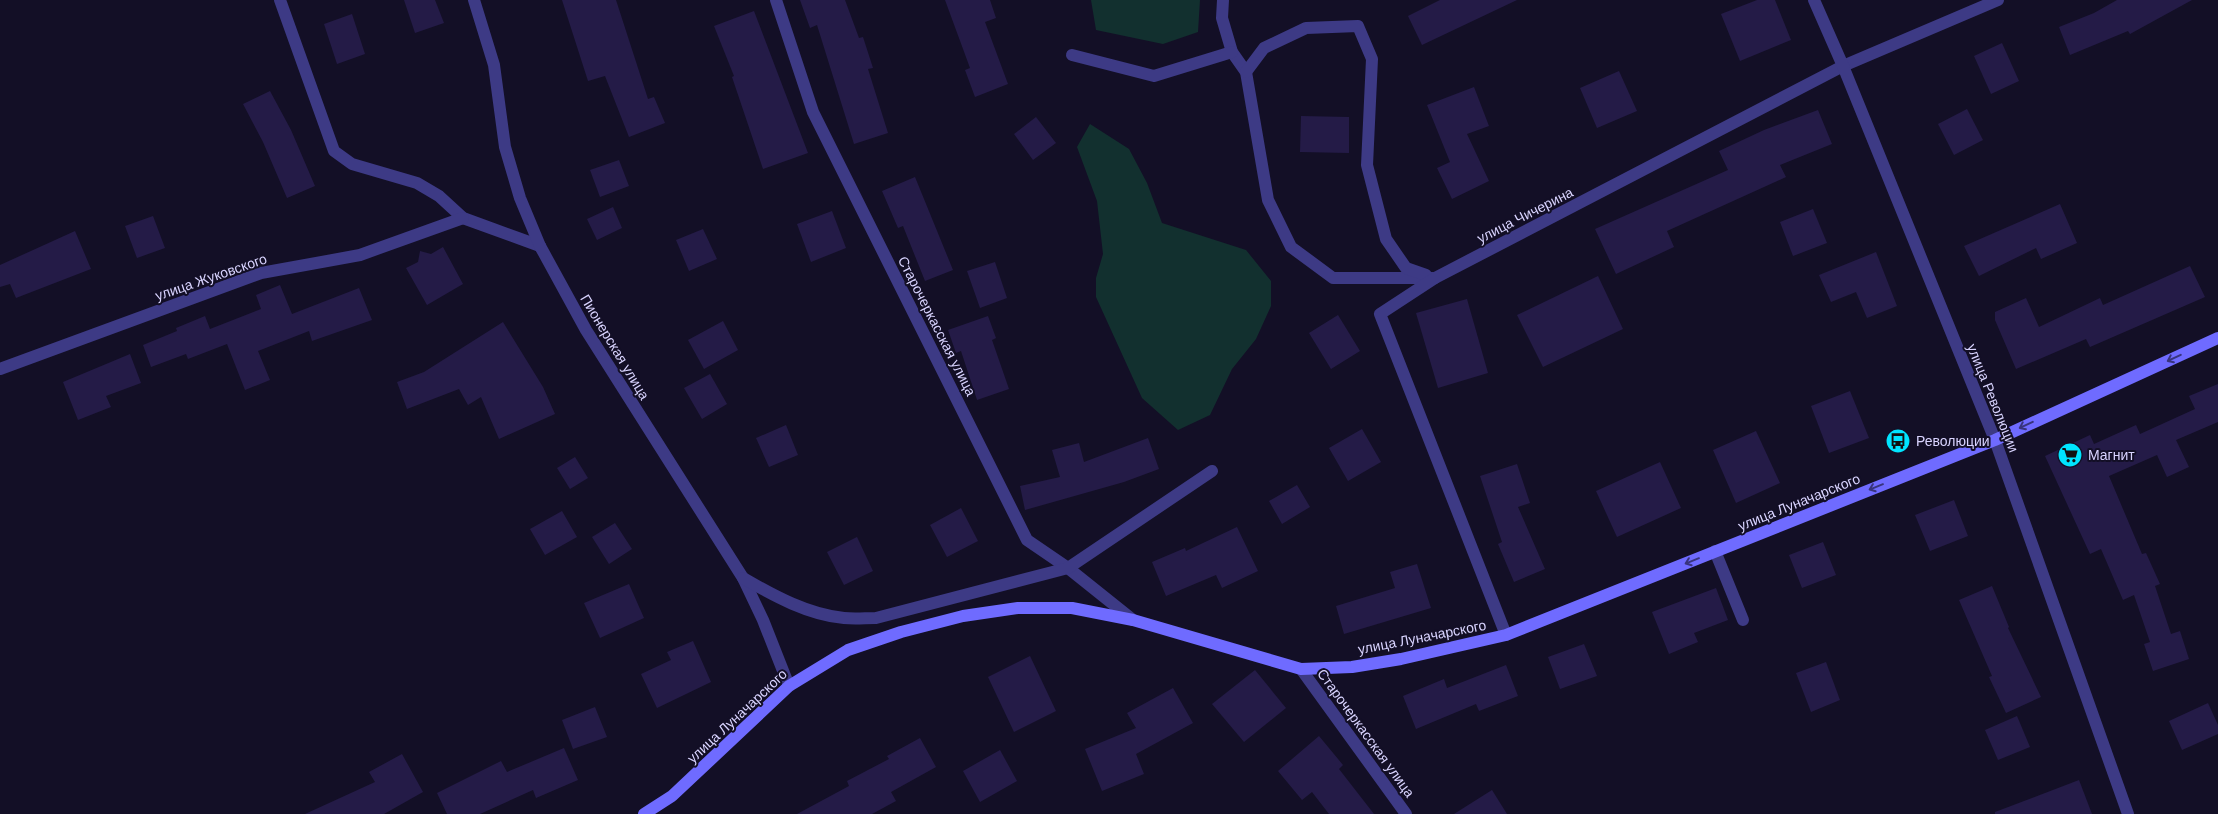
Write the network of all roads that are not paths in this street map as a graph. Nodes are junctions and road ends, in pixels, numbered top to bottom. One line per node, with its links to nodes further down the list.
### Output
1 (280, 0): 11 (street)
2 (474, 0): 12 (street, Пионерская улица)
3 (776, 0): 19 (street, Старочеркасская улица)
4 (1223, 0): 7 (street)
5 (1814, 0): 9 (street, улица Революции)
6 (1998, 0): 9 (street, улица Чичерина)
7 (1232, 52): 8 (street); 10 (street)
8 (1072, 55)
9 (1843, 66): 13 (street, улица Чичерина); 16 (street, улица Революции)
10 (1246, 72): 13 (street); 13 (street)
11 (463, 218): 12 (street); 15 (street, улица Жуковского)
12 (540, 246): 20 (street, Пионерская улица)
13 (1435, 278): 23 (street, улица Чичерина)
14 (2218, 338): 16 (main road, улица Луначарского, one-way to 16)
15 (0, 369)
16 (1995, 440): 18 (main road, улица Луначарского, one-way to 18); 28 (street, улица Революции)
17 (1212, 471): 19 (street)
18 (1715, 552): 22 (street); 23 (main road, улица Луначарского, one-way to 23)
19 (1068, 568): 20 (street); 21 (street, Старочеркасская улица)
20 (743, 578): 25 (street, Пионерская улица)
21 (1133, 620): 24 (main road, улица Луначарского); 25 (main road, улица Луначарского)
22 (1743, 620)
23 (1506, 635): 24 (main road, улица Луначарского)
24 (1301, 669): 27 (street, Старочеркасская улица)
25 (789, 686): 26 (main road, улица Луначарского)
26 (644, 814)
27 (1406, 814)
28 (2128, 814)

